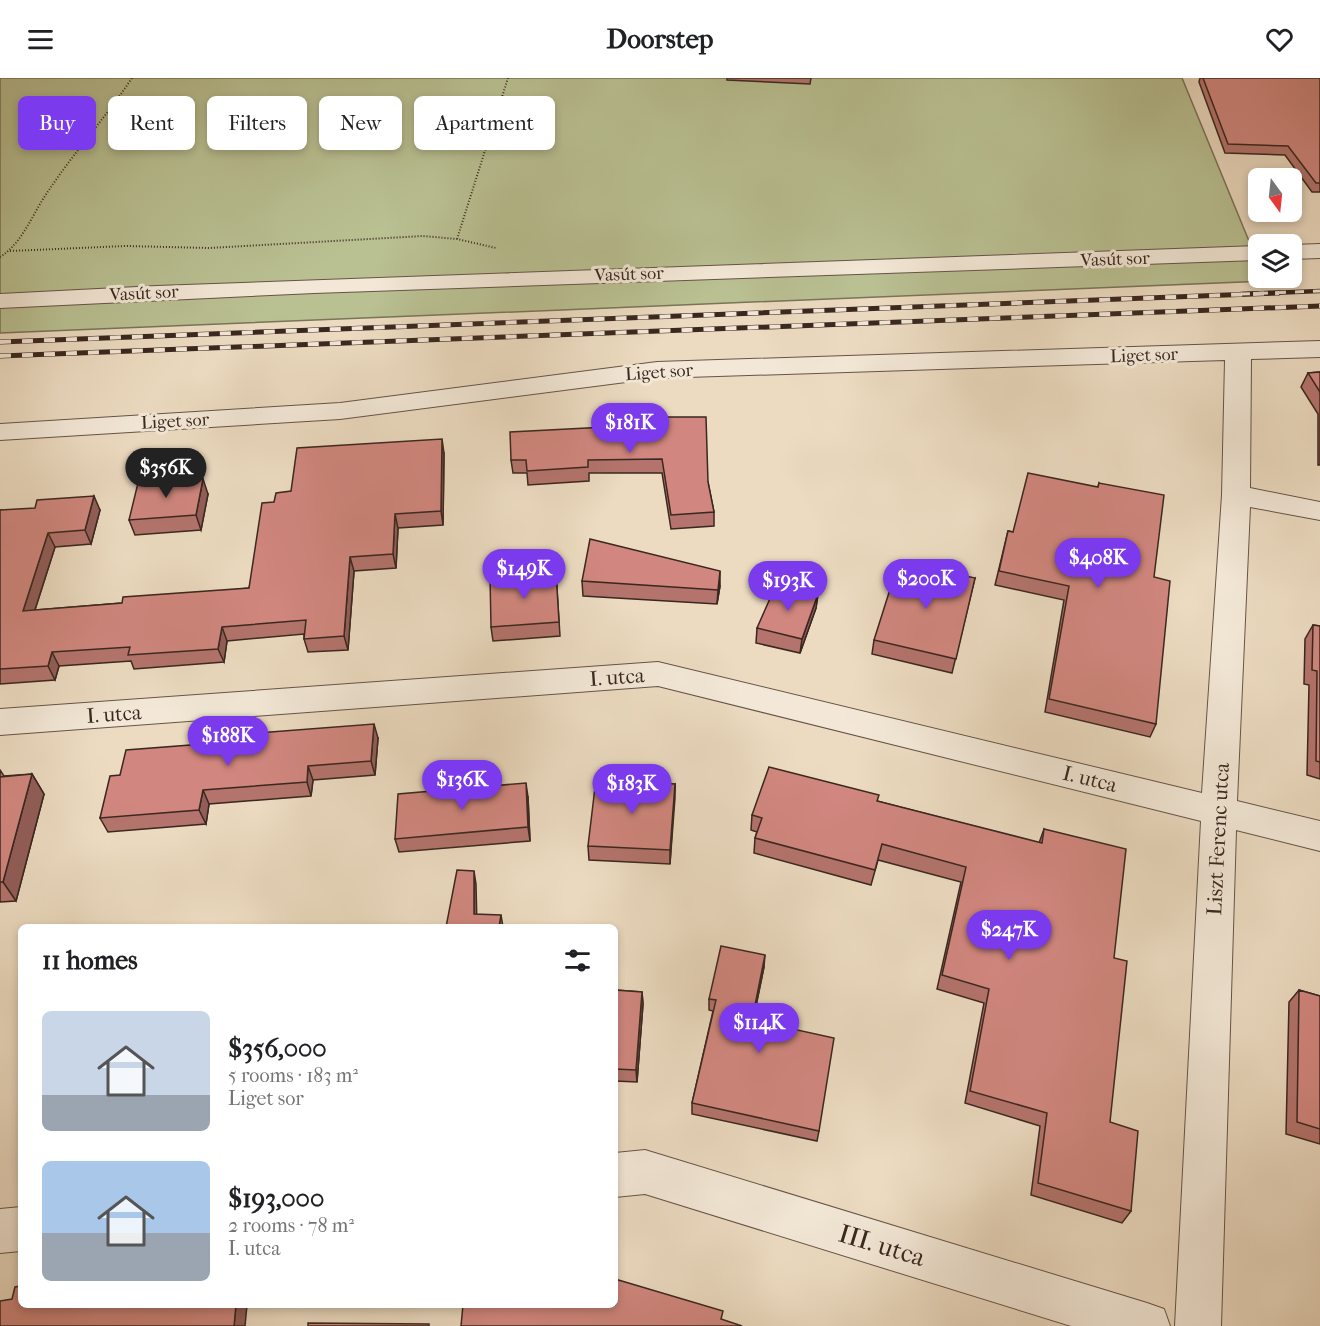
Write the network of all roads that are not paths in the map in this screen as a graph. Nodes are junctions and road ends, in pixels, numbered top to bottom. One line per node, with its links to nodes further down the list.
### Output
1 (1320, 251): 2 (street)
2 (1302, 252)
3 (1248, 253): 4 (street, Vasút sor)
4 (0, 301)
5 (1320, 349): 6 (street, Liget sor)
6 (1238, 352): 7 (street, Liget sor); 8 (street, Liszt Ferenc utca)
7 (0, 432)
8 (1236, 495): 9 (street); 11 (street, Liszt Ferenc utca)
9 (1320, 512)
10 (0, 722): 11 (street, I. utca)
11 (1219, 811): 12 (street, I. utca); 17 (street, Liszt Ferenc utca)
12 (1320, 836)
13 (618, 1175): 16 (street, III. utca)
14 (18, 1229): 15 (street)
15 (0, 1231)
16 (1147, 1326)
17 (1198, 1326)

